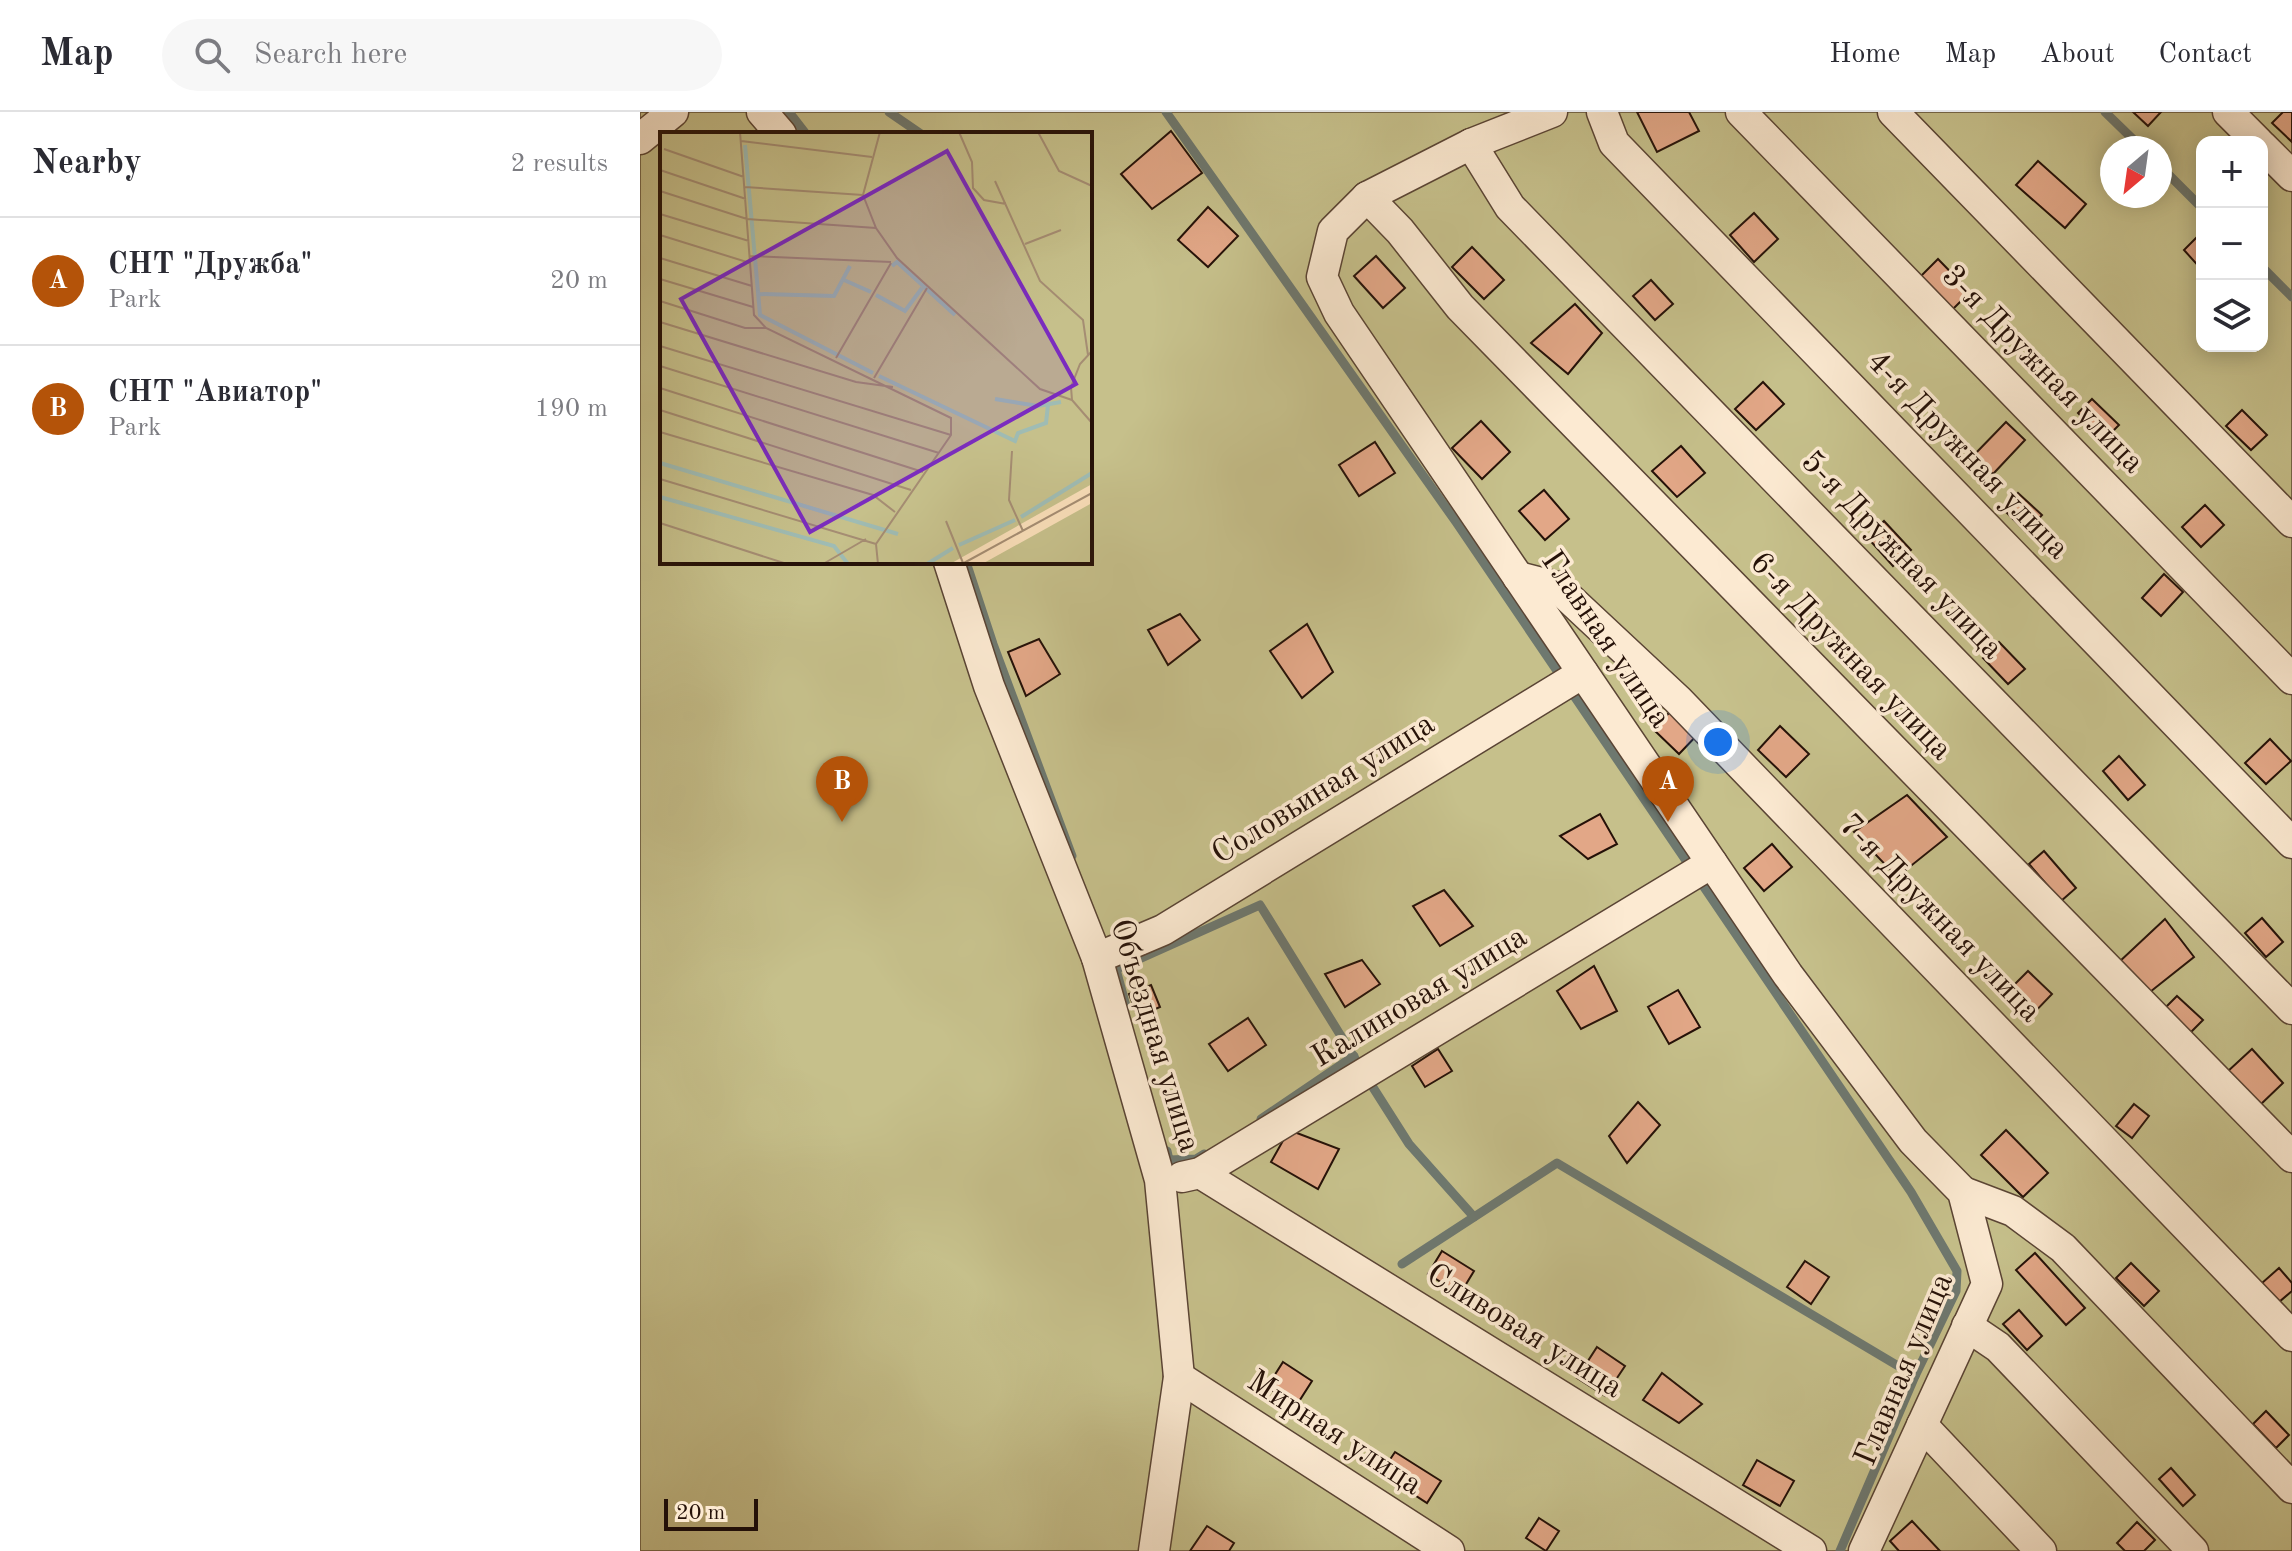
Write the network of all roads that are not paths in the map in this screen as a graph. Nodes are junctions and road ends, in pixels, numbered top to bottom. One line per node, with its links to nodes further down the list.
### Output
1 (673, 112): 10 (lane)
2 (762, 112): 8 (lane)
3 (1552, 112): 11 (lane, Главная улица)
4 (1602, 112): 20 (lane, 4-я Дружная улица)
5 (1741, 112): 19 (lane, 3-я Дружная улица)
6 (1893, 112): 15 (lane)
7 (2228, 112): 9 (lane)
8 (779, 132)
9 (2252, 136)
10 (640, 139)
11 (1471, 144): 14 (lane, Главная улица); 23 (lane, 5-я Дружная улица)
12 (2268, 152): 13 (lane)
13 (2292, 176)
14 (1367, 197): 17 (lane, Главная улица); 24 (lane, 6-я Дружная улица)
15 (2292, 522)
16 (950, 564): 22 (lane, Объездная улица)
17 (1518, 577): 18 (lane, Главная улица); 29 (lane, 7-я Дружная улица)
18 (1583, 673): 21 (lane, Главная улица); 22 (lane, Соловьиная улица)
19 (2292, 679)
20 (2292, 843)
21 (1712, 863): 25 (lane, Калиновая улица); 27 (lane, Главная улица)
22 (1097, 958): 26 (lane, Объездная улица)
23 (2292, 1009)
24 (2292, 1157)
25 (1200, 1173): 26 (lane, Калиновая улица); 36 (lane, Сливовая улица)
26 (1160, 1180): 30 (lane, Объездная улица)
27 (1963, 1192): 28 (lane, Главная улица); 32 (lane)
28 (1967, 1326): 31 (lane, Главная улица); 38 (lane)
29 (2292, 1336)
30 (1179, 1377): 34 (lane, Объездная улица); 35 (lane, Мирная улица)
31 (1922, 1425): 33 (lane, Главная улица); 37 (lane)
32 (2292, 1488)
33 (1869, 1548)
34 (1154, 1551)
35 (1449, 1551)
36 (1811, 1551)
37 (2041, 1551)
38 (2193, 1551)

